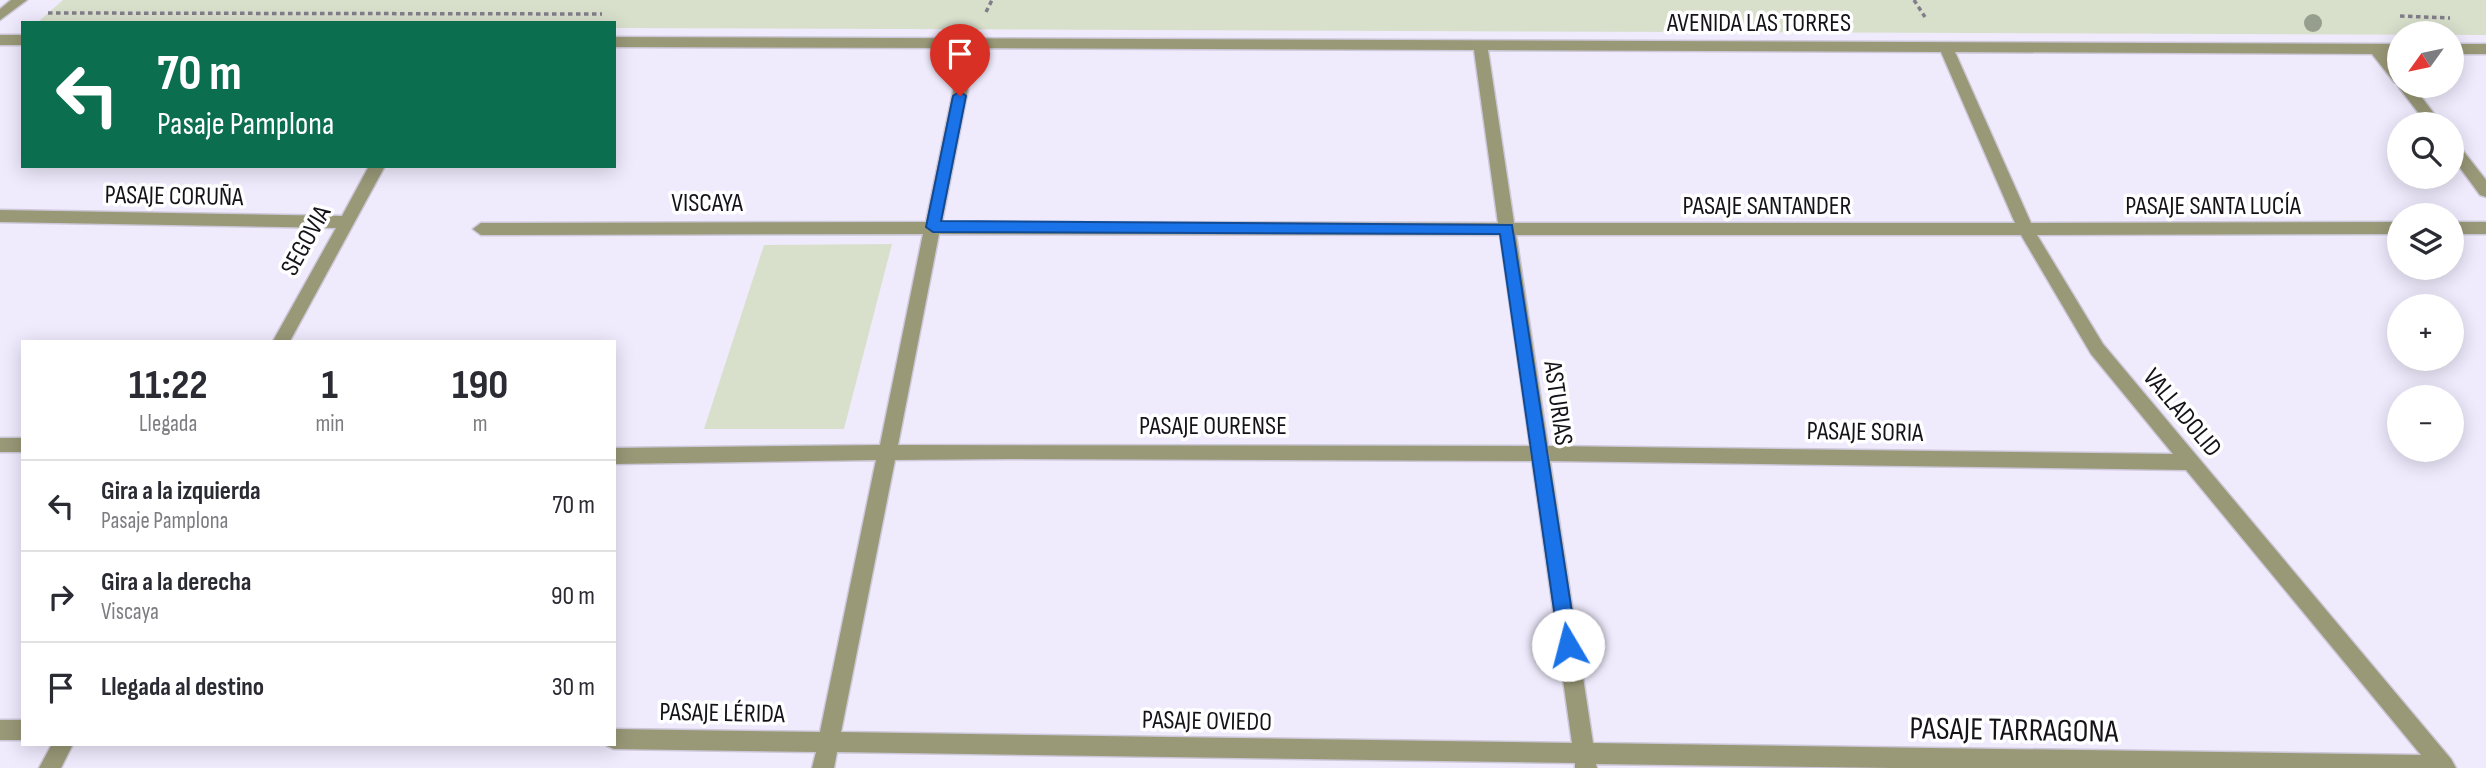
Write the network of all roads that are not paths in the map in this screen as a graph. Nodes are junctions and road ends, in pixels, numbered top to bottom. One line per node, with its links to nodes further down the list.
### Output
1 (20, 0): 2 (street)
2 (0, 16)
3 (0, 40): 4 (street)
4 (21, 40)
5 (616, 42): 6 (street, AVENIDA LAS TORRES)
6 (970, 43): 7 (street, AVENIDA LAS TORRES); 21 (street)
7 (1480, 45): 8 (street, AVENIDA LAS TORRES); 22 (street, ASTURIAS)
8 (1946, 47): 9 (street, AVENIDA LAS TORRES); 27 (street, VALLADOLID)
9 (2376, 49): 10 (street, AVENIDA LAS TORRES); 13 (street)
10 (2387, 49)
11 (2464, 49): 12 (street)
12 (2486, 49)
13 (2387, 63)
14 (2414, 98): 15 (street)
15 (2425, 112)
16 (2464, 162): 18 (street)
17 (376, 168): 20 (street, SEGOVIA)
18 (2486, 191)
19 (0, 216): 20 (street, PASAJE CORUÑA)
20 (347, 222): 28 (street, SEGOVIA)
21 (933, 227): 22 (street, VISCAYA); 26 (street, VISCAYA); 31 (street)
22 (1507, 228): 27 (street, PASAJE SANTANDER); 32 (street, ASTURIAS)
23 (2387, 228): 27 (street, PASAJE SANTA LUCÍA)
24 (2464, 228): 25 (street)
25 (2486, 228)
26 (481, 229)
27 (2026, 230): 34 (street, VALLADOLID)
28 (283, 340)
29 (0, 445): 30 (street)
30 (21, 445)
31 (887, 450): 32 (street, PASAJE OURENSE); 33 (street); 38 (street)
32 (1539, 452): 34 (street, PASAJE SORIA); 40 (street, ASTURIAS)
33 (616, 456)
34 (2190, 462): 41 (street, VALLADOLID)
35 (0, 730): 36 (street)
36 (21, 730)
37 (616, 739): 38 (street, PASAJE LÉRIDA)
38 (828, 742): 40 (street, PASAJE OVIEDO); 43 (street)
39 (62, 746): 42 (street)
40 (1585, 761): 41 (street, PASAJE TARRAGONA)
41 (2444, 767)
42 (50, 768)
43 (823, 768)

